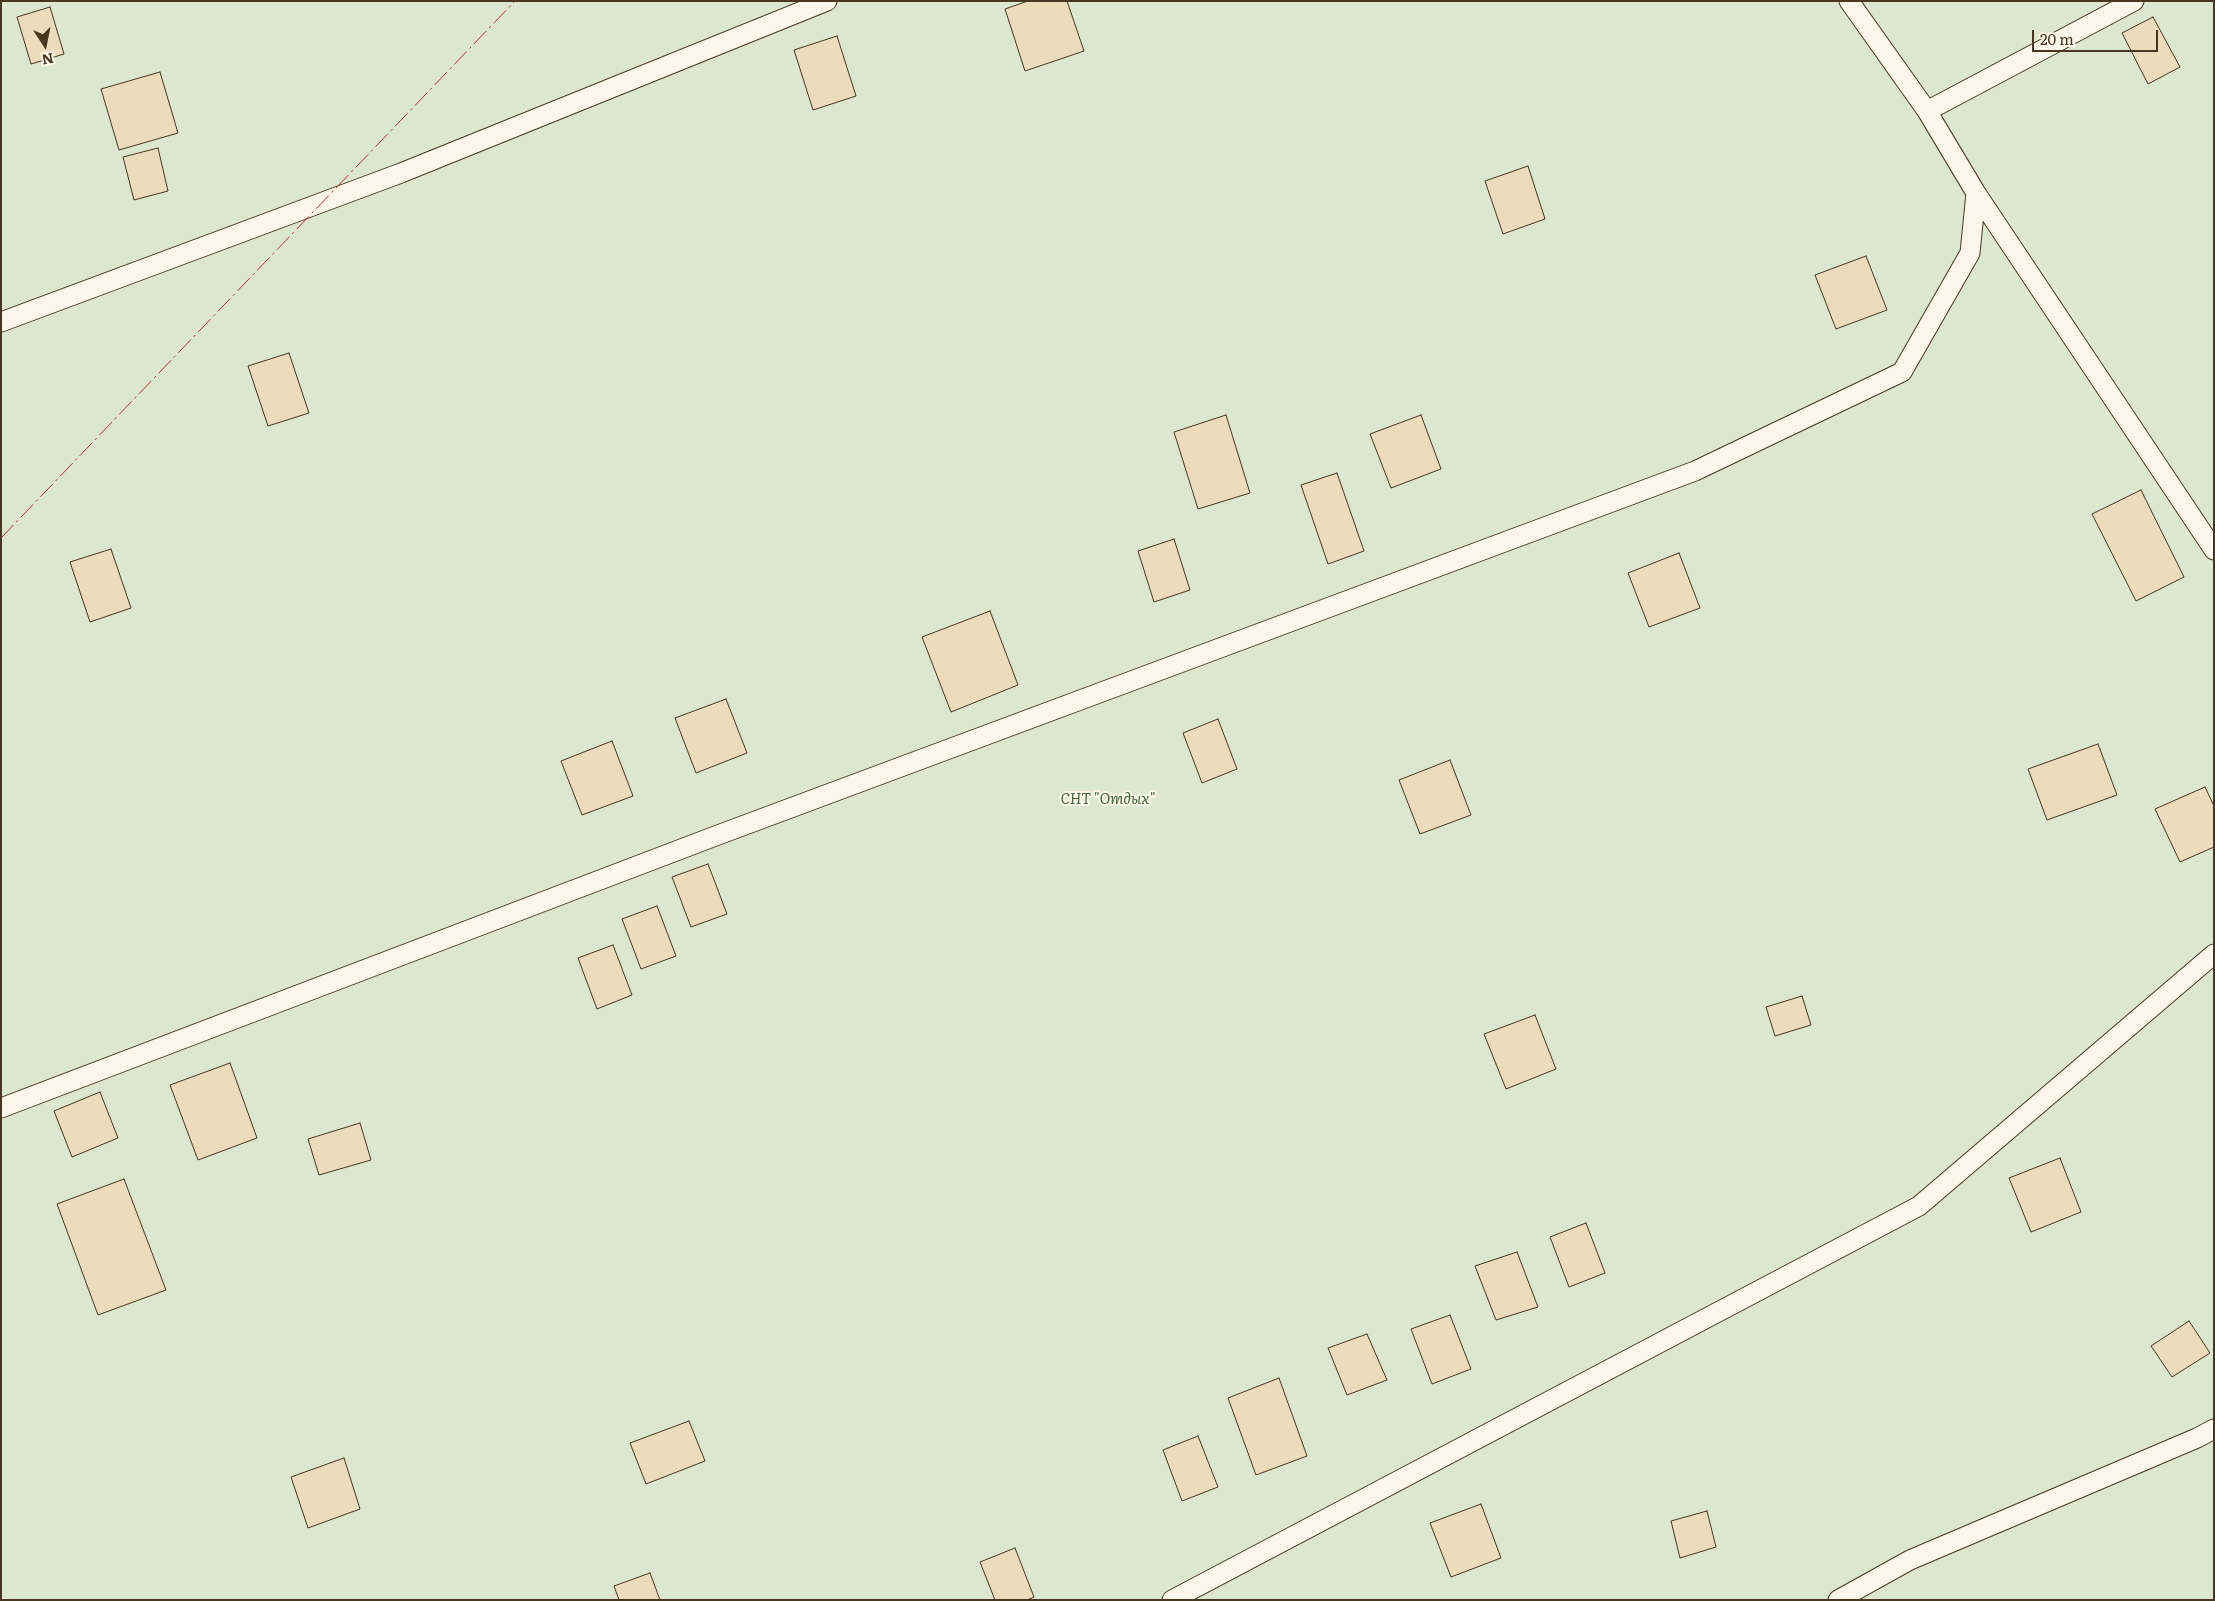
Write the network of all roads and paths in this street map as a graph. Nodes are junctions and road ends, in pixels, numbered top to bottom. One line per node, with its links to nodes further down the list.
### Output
1 (827, 1): 6 (lane)
2 (1849, 1): 4 (lane)
3 (2134, 1): 4 (lane)
4 (1927, 111): 5 (lane)
5 (1976, 193): 7 (lane); 9 (lane)
6 (1, 322)
7 (2214, 550)
8 (2214, 954): 11 (lane)
9 (1, 1108)
10 (2214, 1429): 12 (lane)
11 (1172, 1600)
12 (1838, 1600)

